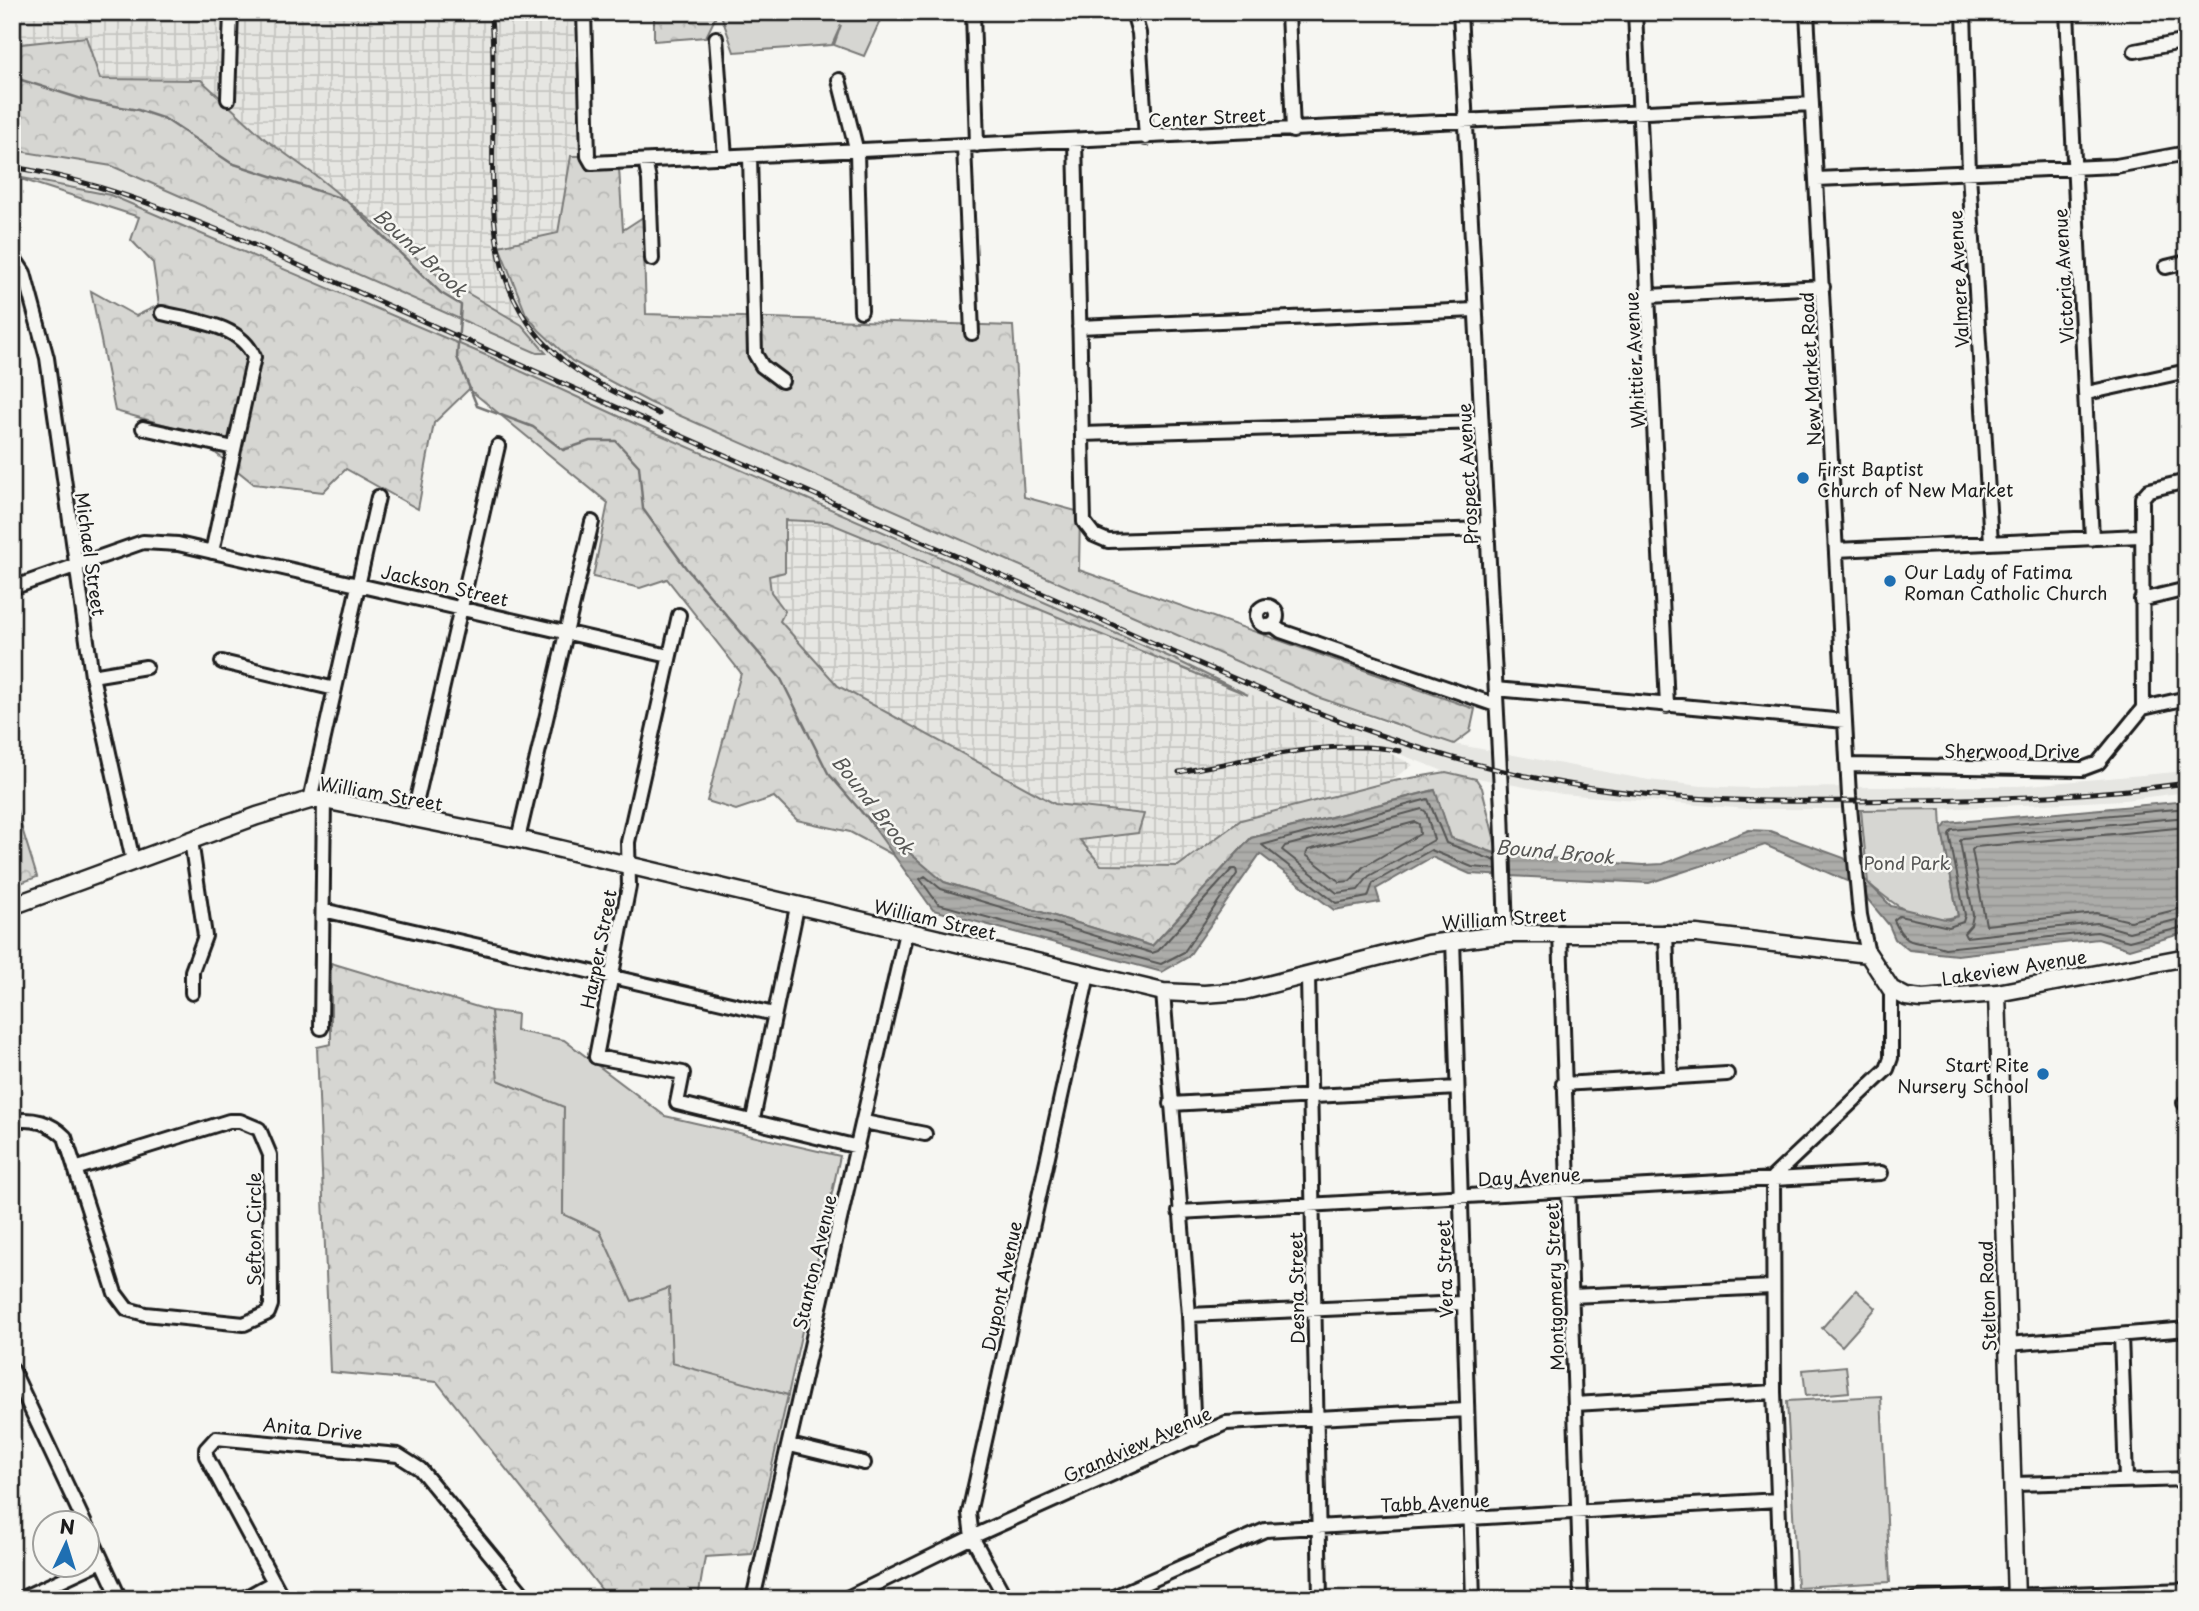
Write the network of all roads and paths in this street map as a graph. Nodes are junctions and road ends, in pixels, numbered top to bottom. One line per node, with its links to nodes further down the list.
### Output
1 (231, 12): 15 (street)
2 (584, 12): 27 (street, Center Street)
3 (974, 12): 22 (street)
4 (1133, 12): 20 (street)
5 (1288, 12): 19 (street)
6 (1460, 12): 18 (street, Prospect Avenue)
7 (1635, 12): 17 (street, Whittier Avenue)
8 (1807, 12): 16 (street, New Market Road)
9 (1964, 12): 29 (street, Valmere Avenue)
10 (2067, 12): 28 (street, Victoria Avenue)
11 (716, 38): 26 (street)
12 (2187, 41): 13 (street)
13 (2135, 51)
14 (839, 80): 23 (street)
15 (228, 99)
16 (1812, 104): 17 (street, Center Street); 30 (street, New Market Road)
17 (1641, 112): 18 (street, Center Street); 36 (street, Whittier Avenue)
18 (1465, 123): 19 (street, Center Street); 37 (street, Prospect Avenue)
19 (1293, 131): 20 (street, Center Street)
20 (1146, 138): 21 (street, Center Street)
21 (1075, 141): 22 (street, Center Street); 40 (street)
22 (971, 146): 23 (street, Center Street); 41 (street)
23 (857, 152): 25 (street, Center Street); 38 (street)
24 (2187, 153): 28 (street)
25 (750, 156): 26 (street, Center Street); 43 (street)
26 (725, 157): 27 (street, Center Street)
27 (645, 161): 32 (street)
28 (2075, 169): 29 (street); 44 (street, Victoria Avenue)
29 (1969, 173): 30 (street); 56 (street, Valmere Avenue)
30 (1817, 179): 35 (street, New Market Road)
31 (12, 255): 59 (street, Michael Street)
32 (652, 259)
33 (2187, 262): 34 (street)
34 (2166, 267)
35 (1823, 287): 36 (street); 57 (street, New Market Road)
36 (1649, 296): 76 (street, Whittier Avenue)
37 (1475, 310): 40 (street); 45 (street, Prospect Avenue)
38 (861, 311)
39 (162, 313): 49 (street)
40 (1079, 327): 47 (street)
41 (972, 333)
42 (2187, 371): 44 (street)
43 (782, 381)
44 (2087, 393): 55 (street, Victoria Avenue)
45 (1481, 422): 47 (street); 53 (street, Prospect Avenue)
46 (143, 428): 49 (street)
47 (1082, 434): 53 (street)
48 (498, 446): 64 (street)
49 (234, 448): 58 (street)
50 (2186, 481): 54 (street)
51 (378, 497): 60 (street)
52 (592, 522): 67 (street)
53 (1487, 529): 73 (street, Prospect Avenue)
54 (2140, 536): 55 (street); 63 (street)
55 (2092, 538): 56 (street)
56 (1991, 543): 57 (street)
57 (1836, 550): 78 (street, New Market Road)
58 (212, 552): 59 (street, Jackson Street); 60 (street, Jackson Street)
59 (75, 567): 61 (street, Jackson Street); 71 (street, Michael Street)
60 (359, 583): 64 (street, Jackson Street); 72 (street)
61 (12, 588)
62 (2187, 589): 63 (street)
63 (2141, 600): 77 (street)
64 (461, 607): 67 (street, Jackson Street); 81 (street)
65 (679, 615): 68 (street, Harper Street)
66 (1273, 625): 75 (street)
67 (566, 632): 68 (street, Jackson Street); 82 (street)
68 (669, 656): 85 (street, Harper Street)
69 (222, 662): 72 (street)
70 (146, 667): 71 (street)
71 (92, 676): 84 (street, Michael Street)
72 (335, 689): 80 (street)
73 (1496, 689): 75 (street, Prospect Avenue); 76 (street)
74 (2187, 698): 77 (street)
75 (1496, 705): 92 (street, Prospect Avenue)
76 (1667, 706): 78 (street)
77 (2143, 708): 79 (street, Sherwood Drive)
78 (1845, 721): 79 (street, New Market Road)
79 (1848, 765): 94 (street, New Market Road)
80 (317, 800): 81 (main road, William Street); 83 (main road, William Street); 88 (street)
81 (413, 817): 82 (main road, William Street)
82 (518, 839): 85 (main road, William Street)
83 (191, 840): 84 (main road, William Street); 101 (street)
84 (133, 861): 86 (main road, William Street)
85 (629, 867): 87 (main road, William Street); 98 (street, Harper Street)
86 (12, 906)
87 (797, 907): 89 (main road, William Street); 103 (street)
88 (323, 910): 98 (street); 104 (street)
89 (906, 932): 96 (main road, William Street); 113 (street, Stanton Avenue)
90 (1560, 932): 91 (main road, William Street); 92 (main road, William Street); 107 (street, Montgomery Street)
91 (1666, 932): 94 (main road, William Street); 106 (street)
92 (1506, 934): 93 (main road, William Street)
93 (1453, 939): 97 (main road, William Street); 108 (street, Vera Street)
94 (1868, 954): 99 (main road)
95 (2187, 957): 102 (main road, Lakeview Avenue)
96 (1088, 975): 100 (main road, William Street); 147 (street, Dupont Avenue)
97 (1308, 976): 100 (main road, William Street); 109 (street, Desna Street)
98 (609, 977): 103 (street); 111 (street, Harper Street)
99 (1891, 989): 102 (main road, Lakeview Avenue); 118 (street)
100 (1163, 992): 110 (street)
101 (192, 993)
102 (1997, 993): 130 (main road, Stelton Road)
103 (774, 1014): 111 (street)
104 (321, 1028)
105 (1727, 1074): 106 (street)
106 (1671, 1077): 107 (street)
107 (1563, 1084): 119 (street, Montgomery Street)
108 (1457, 1088): 109 (street); 120 (street, Vera Street)
109 (1309, 1098): 110 (street); 121 (street, Desna Street)
110 (1171, 1104): 122 (street)
111 (752, 1119): 115 (street)
112 (12, 1121): 116 (street, Sefton Circle)
113 (864, 1122): 114 (street); 115 (street, Stanton Avenue)
114 (926, 1134)
115 (858, 1147): 137 (street, Stanton Avenue)
116 (75, 1169): 116 (street, Sefton Circle)
117 (1881, 1173): 118 (street, Day Avenue)
118 (1773, 1177): 119 (street, Day Avenue); 123 (street)
119 (1568, 1192): 120 (street, Day Avenue); 124 (street, Montgomery Street)
120 (1460, 1197): 121 (street, Day Avenue); 125 (street, Vera Street)
121 (1312, 1205): 122 (street, Day Avenue); 126 (street, Desna Street)
122 (1179, 1212): 127 (street)
123 (1772, 1287): 124 (street); 132 (street)
124 (1571, 1296): 133 (street, Montgomery Street)
125 (1462, 1303): 126 (street); 134 (street, Vera Street)
126 (1314, 1310): 127 (street); 135 (street, Desna Street)
127 (1189, 1315): 136 (street)
128 (2187, 1329): 129 (street)
129 (2121, 1335): 130 (street); 140 (street)
130 (2008, 1344): 141 (main road, Stelton Road)
131 (12, 1368): 143 (street)
132 (1774, 1392): 133 (street); 142 (street)
133 (1575, 1404): 144 (street, Montgomery Street)
134 (1466, 1410): 135 (street, Grandview Avenue); 145 (street, Vera Street)
135 (1317, 1419): 136 (street, Grandview Avenue); 146 (street, Desna Street)
136 (1194, 1439): 147 (street, Grandview Avenue)
137 (790, 1445): 138 (street); 158 (street, Stanton Avenue)
138 (864, 1463)
139 (2187, 1479): 140 (street)
140 (2126, 1480): 141 (street)
141 (2013, 1485): 152 (main road, Stelton Road)
142 (1778, 1500): 144 (street, Tabb Avenue); 165 (street)
143 (78, 1510)
144 (1578, 1512): 145 (street, Tabb Avenue); 164 (street, Montgomery Street)
145 (1470, 1518): 146 (street, Tabb Avenue); 163 (street, Vera Street)
146 (1319, 1527): 161 (street, Tabb Avenue); 162 (street, Desna Street)
147 (972, 1537): 159 (street, Grandview Avenue); 160 (street, Dupont Avenue)
148 (102, 1561): 154 (street)
149 (61, 1580): 153 (street)
150 (274, 1582): 155 (street); 156 (street, Anita Drive); 157 (street, Anita Drive)
151 (2187, 1590): 152 (street)
152 (2016, 1596): 166 (street)
153 (20, 1599)
154 (120, 1599)
155 (243, 1599)
156 (283, 1599)
157 (527, 1599)
158 (754, 1599)
159 (845, 1599)
160 (1006, 1599)
161 (1109, 1599)
162 (1320, 1599)
163 (1473, 1599)
164 (1581, 1599)
165 (1782, 1599)
166 (1915, 1599)

